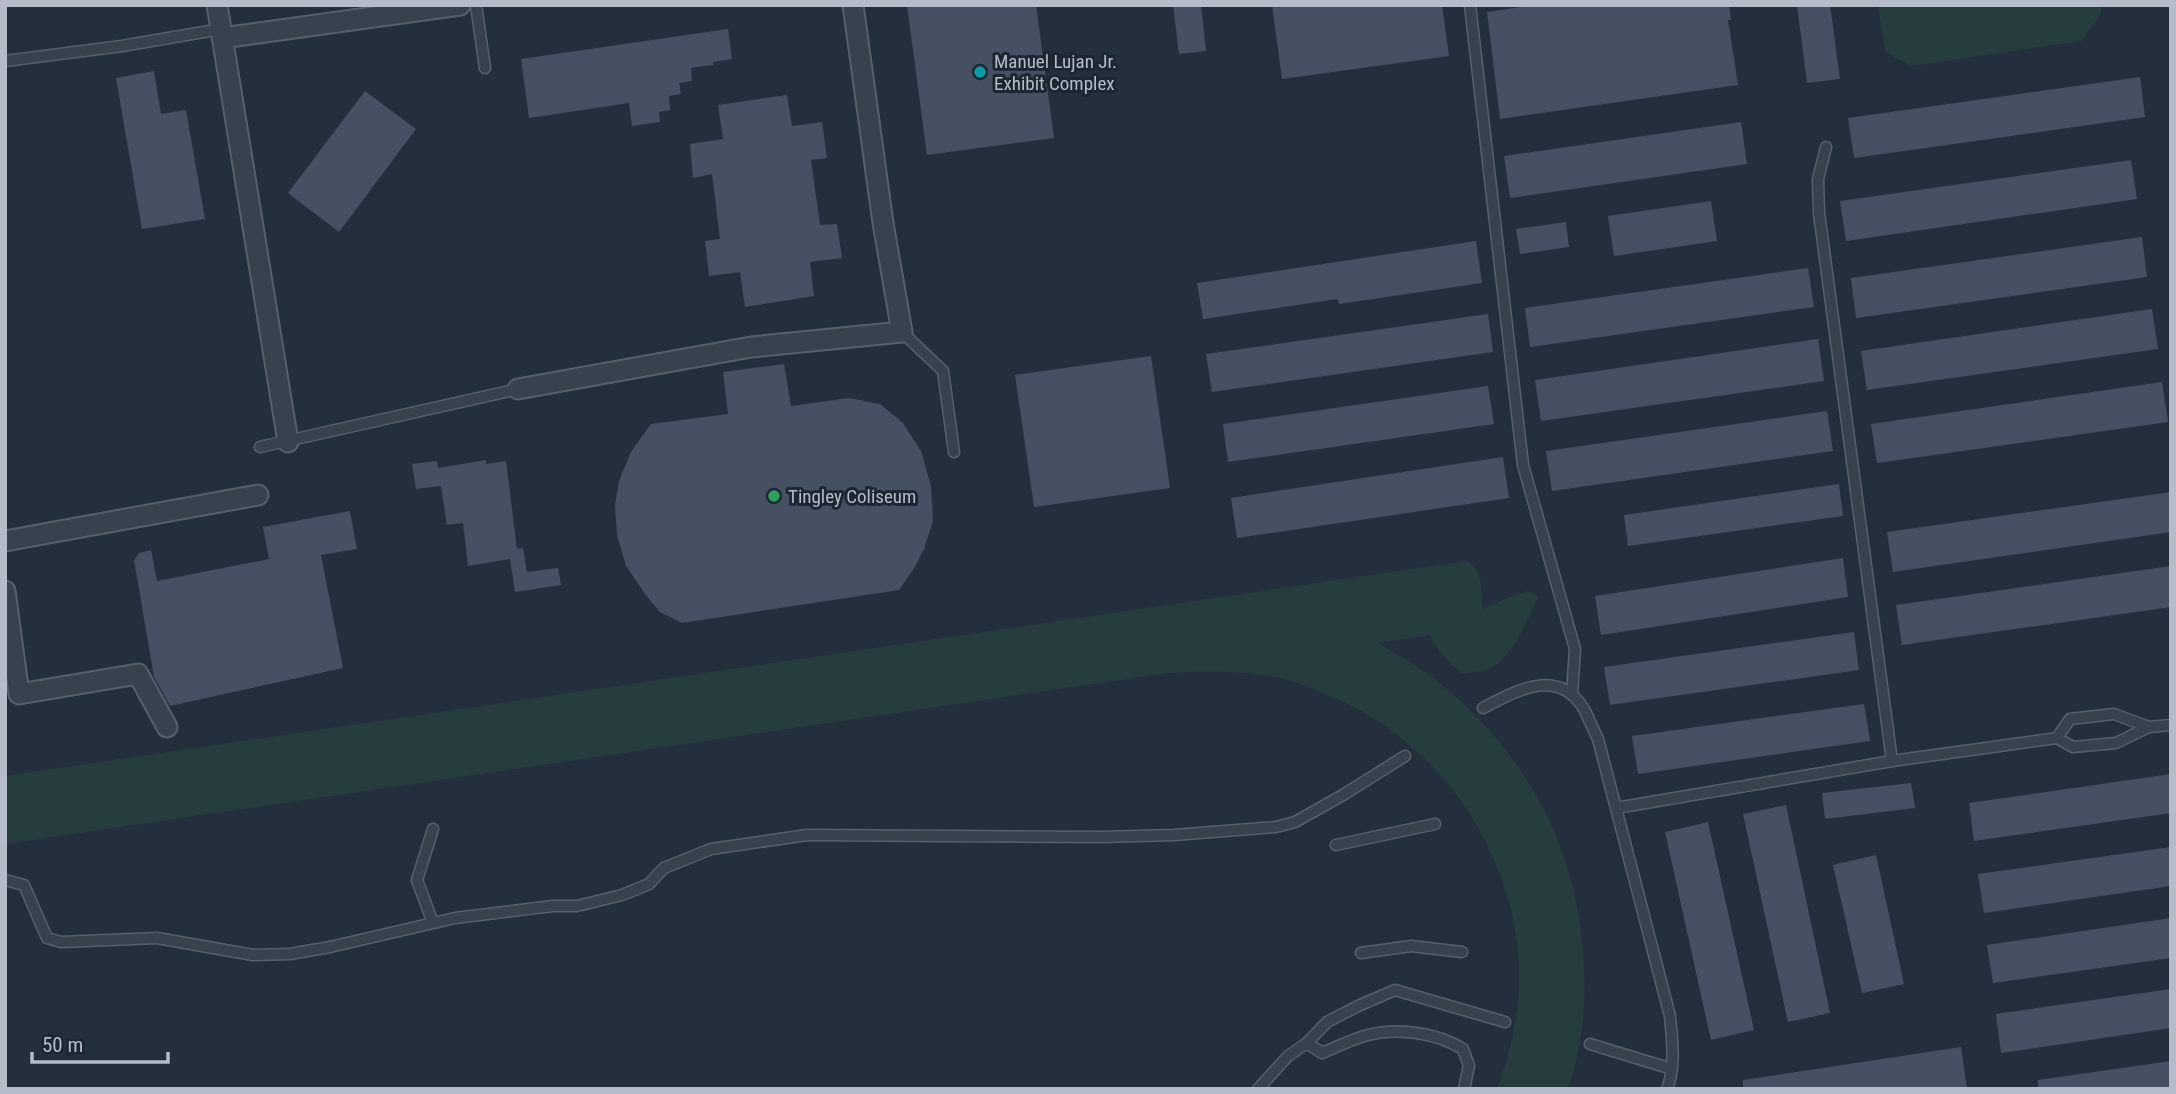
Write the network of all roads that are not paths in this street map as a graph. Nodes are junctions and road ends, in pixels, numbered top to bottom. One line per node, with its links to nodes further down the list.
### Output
1 (217, 5): 6 (street)
2 (460, 5): 6 (street)
3 (476, 5): 8 (lane)
4 (853, 5): 10 (street)
5 (1470, 5): 20 (lane)
6 (222, 34): 7 (lane); 12 (street)
7 (5, 61)
8 (485, 68)
9 (1826, 148): 27 (lane)
10 (902, 332): 11 (street); 14 (lane)
11 (518, 389): 12 (lane)
12 (288, 442): 13 (lane)
13 (260, 447)
14 (954, 452)
15 (258, 495): 16 (street)
16 (5, 541)
17 (5, 591): 18 (street)
18 (6, 598): 19 (street)
19 (12, 690): 23 (street)
20 (1572, 695): 21 (lane); 28 (lane)
21 (1483, 708)
22 (2171, 725): 24 (lane)
23 (167, 727)
24 (2150, 727): 25 (lane); 25 (lane)
25 (2057, 738): 27 (lane)
26 (1405, 756): 33 (lane)
27 (1892, 761): 28 (lane)
28 (1616, 808): 39 (lane)
29 (1435, 824): 31 (lane)
30 (433, 829): 33 (lane)
31 (1336, 845)
32 (5, 880): 33 (lane)
33 (433, 923)
34 (1462, 952): 35 (lane)
35 (1361, 953)
36 (1505, 1021): 37 (lane)
37 (1307, 1043): 40 (lane); 41 (lane)
38 (1590, 1044): 39 (lane)
39 (1672, 1069): 42 (lane)
40 (1258, 1089)
41 (1464, 1089)
42 (1668, 1089)

